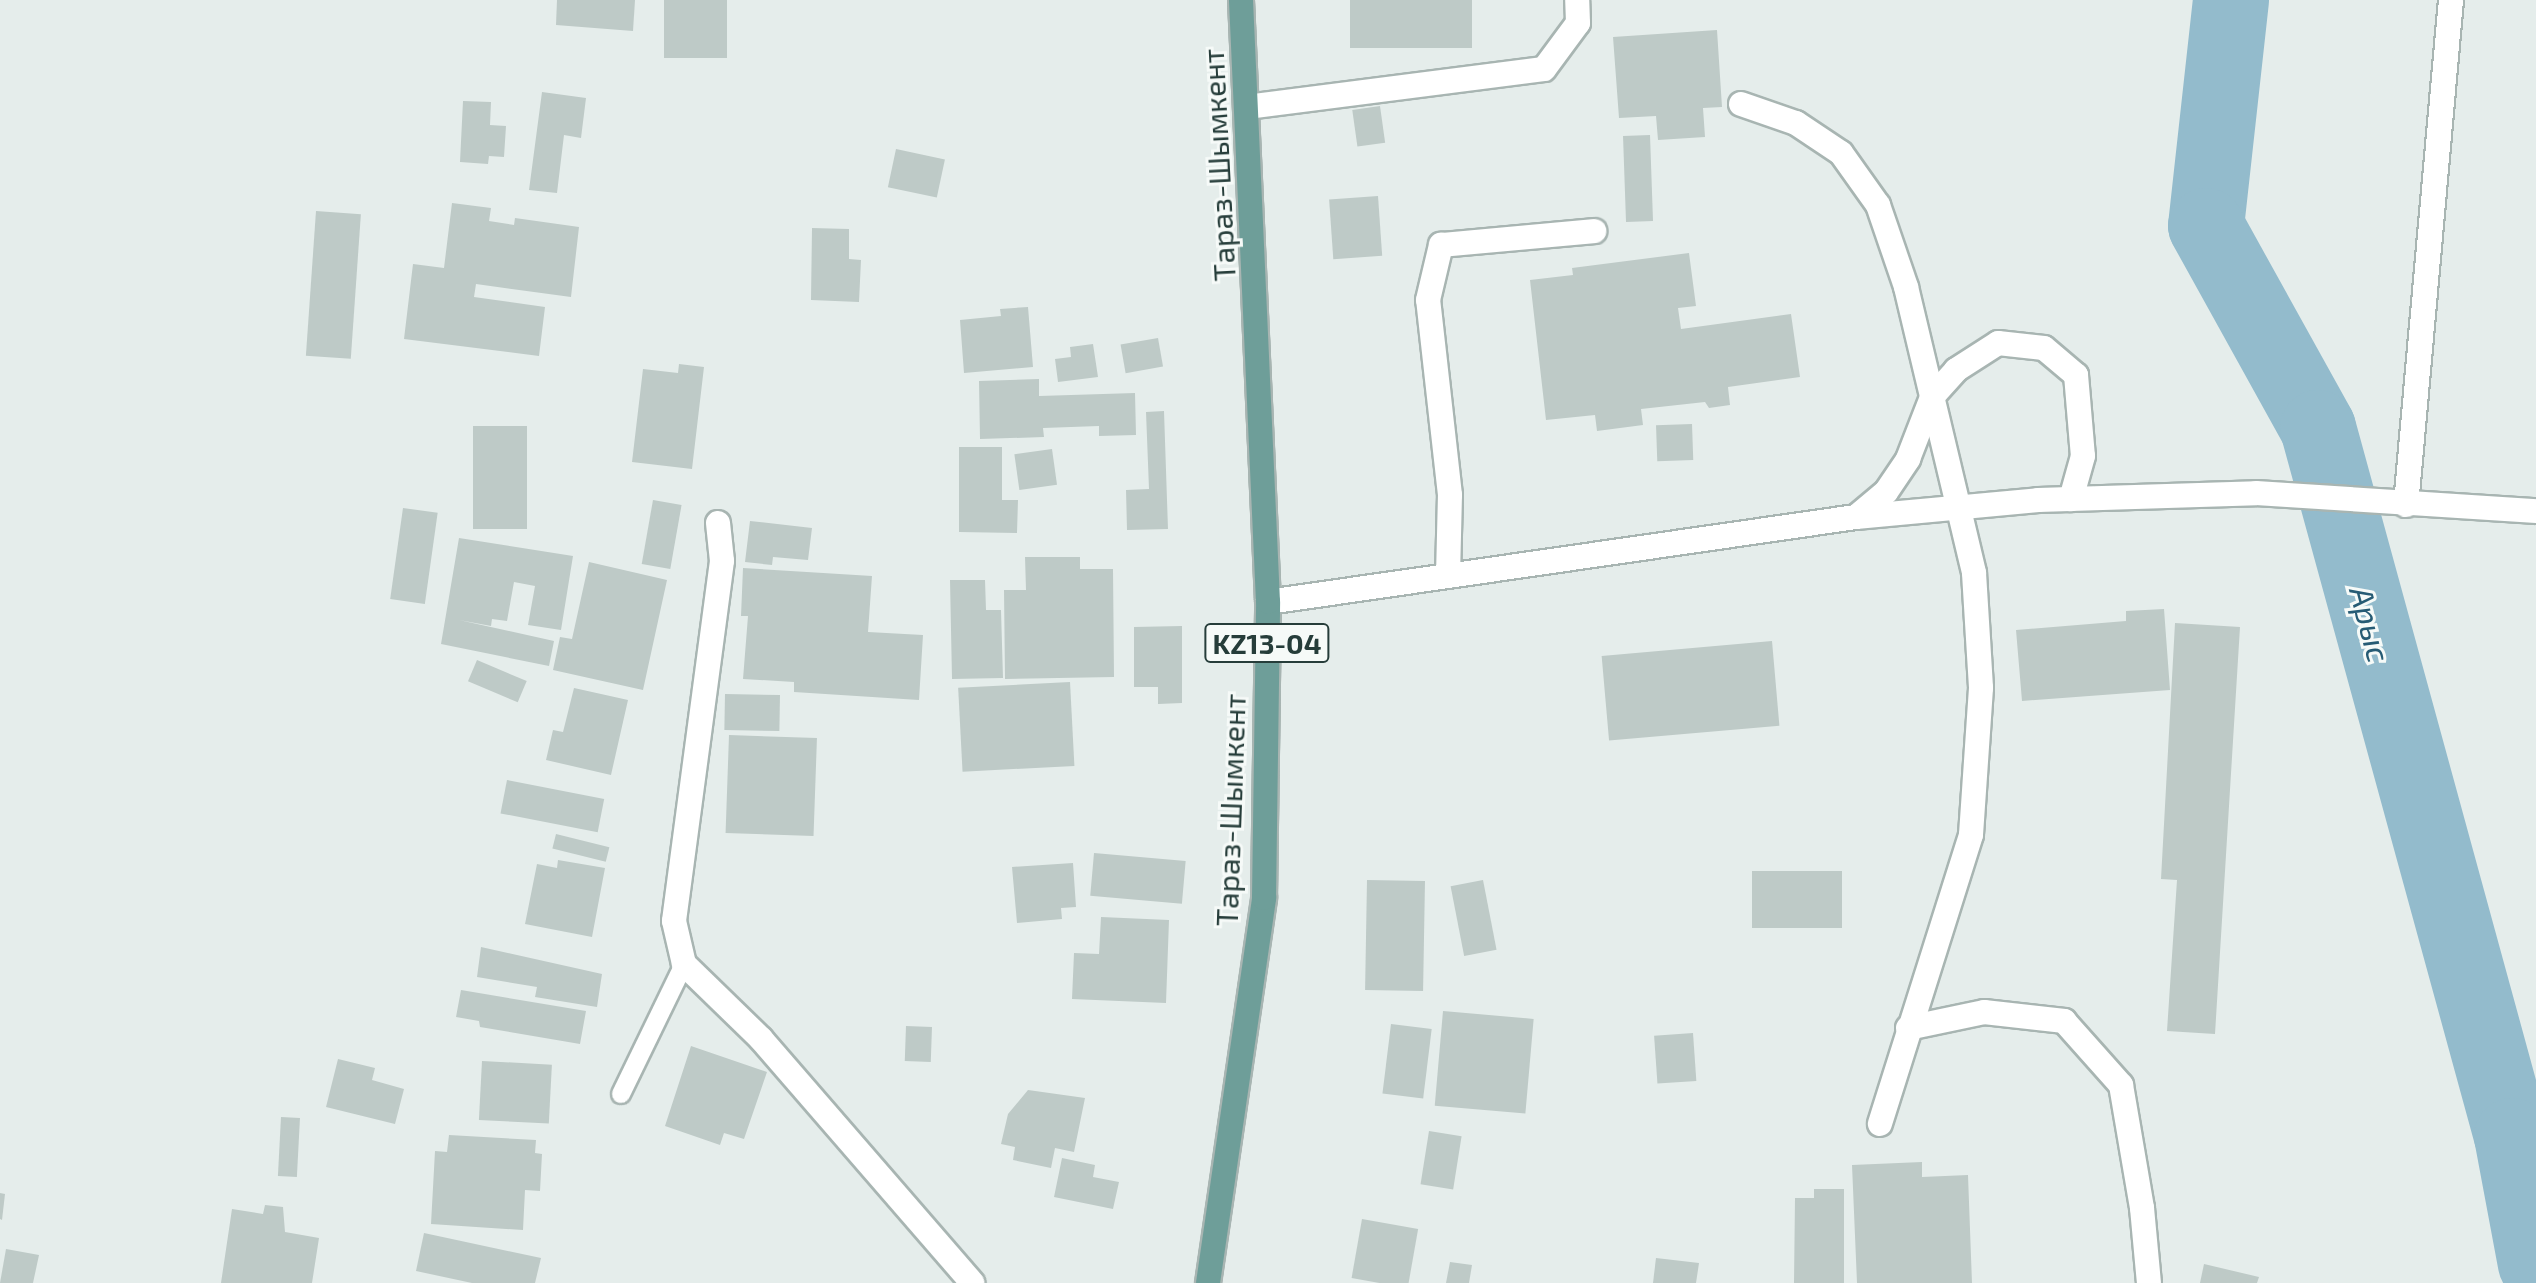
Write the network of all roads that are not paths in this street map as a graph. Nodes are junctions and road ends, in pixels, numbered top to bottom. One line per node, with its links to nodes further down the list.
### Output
1 (1241, 0): 5 (main road, Тараз-Шымкент / KZ13-04)
2 (1577, 0): 5 (street)
3 (2451, 0): 9 (street)
4 (1741, 104): 7 (street)
5 (1247, 107): 15 (main road, Тараз-Шымкент / KZ13-04)
6 (1594, 231): 14 (street)
7 (1932, 397): 8 (street); 10 (street); 12 (street)
8 (2071, 499): 9 (street); 10 (street)
9 (2394, 504): 11 (street)
10 (1961, 507): 12 (street); 17 (street)
11 (2536, 511)
12 (1856, 517): 14 (street)
13 (718, 523): 16 (street)
14 (1448, 576): 15 (street)
15 (1268, 602): 21 (main road, Тараз-Шымкент / KZ13-04)
16 (684, 964): 18 (lane); 20 (street)
17 (1908, 1028): 19 (street); 22 (street)
18 (621, 1094)
19 (1880, 1124)
20 (972, 1283)
21 (1208, 1283)
22 (2149, 1283)

